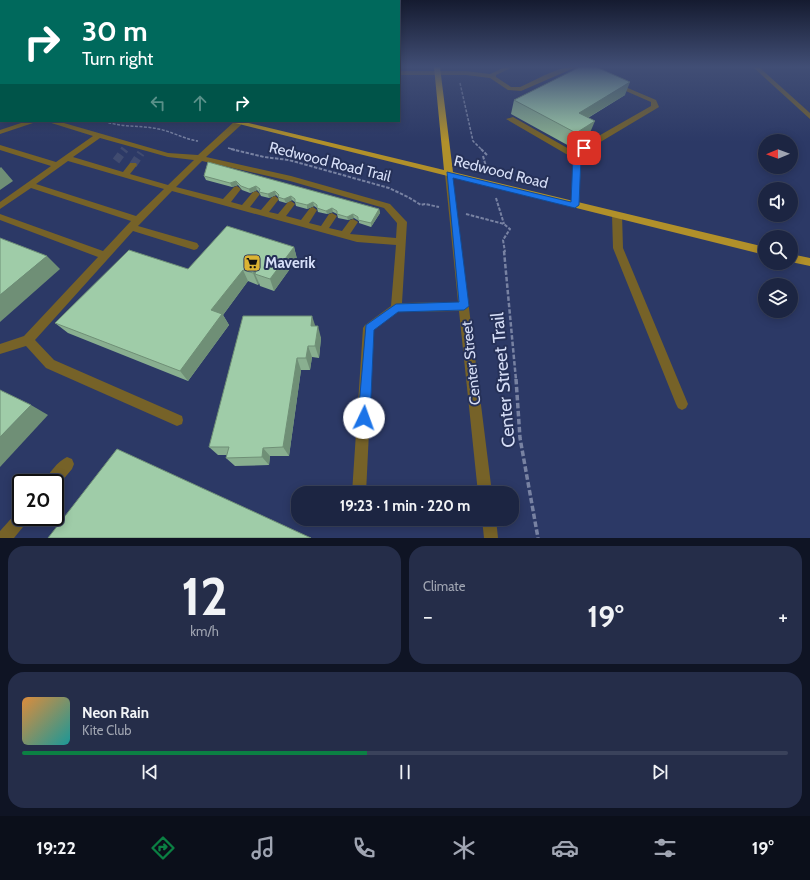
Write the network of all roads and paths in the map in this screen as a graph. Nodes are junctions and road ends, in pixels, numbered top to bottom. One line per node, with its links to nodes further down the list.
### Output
1 (440, 92): 24 (main road, Center Street)
2 (461, 92): 16 (path)
3 (634, 92): 17 (street)
4 (783, 92): 5 (street)
5 (810, 117)
6 (510, 119): 17 (street)
7 (32, 122): 11 (street)
8 (53, 122): 12 (street)
9 (107, 122): 13 (path)
10 (234, 122): 19 (street); 24 (main road, Redwood Road)
11 (0, 132)
12 (99, 135): 18 (street); 19 (street)
13 (201, 141)
14 (0, 147): 21 (street)
15 (225, 147): 40 (path, Redwood Road Trail)
16 (487, 155)
17 (577, 157): 41 (street)
18 (68, 158): 21 (street); 23 (street)
19 (200, 158): 26 (street); 30 (street)
20 (116, 161): 23 (street)
21 (58, 165): 28 (street)
22 (133, 165): 25 (street)
23 (110, 170): 25 (street)
24 (449, 174): 41 (main road, Redwood Road); 63 (street, Center Street)
25 (125, 175): 30 (street)
26 (291, 179): 27 (street); 29 (street)
27 (307, 184): 32 (street); 33 (street)
28 (30, 185): 42 (street); 52 (street)
29 (284, 187)
30 (170, 188): 38 (street); 52 (street)
31 (237, 189): 38 (street)
32 (328, 189): 35 (street); 37 (street)
33 (300, 192)
34 (256, 194): 43 (street)
35 (322, 198)
36 (275, 200): 46 (street)
37 (366, 200): 44 (street); 57 (street)
38 (225, 203): 43 (street)
39 (291, 204): 50 (street)
40 (425, 204)
41 (575, 205): 48 (main road, Redwood Road)
42 (0, 206)
43 (244, 208): 46 (street)
44 (361, 208)
45 (313, 210): 53 (street)
46 (264, 213): 50 (street)
47 (332, 216): 55 (street)
48 (617, 216): 59 (main road, Redwood Road); 67 (street)
49 (0, 217): 60 (street)
50 (280, 218): 53 (street)
51 (352, 222): 56 (street)
52 (134, 223): 58 (street); 60 (street)
53 (303, 224): 55 (street)
54 (504, 224): 77 (path, Center Street Trail)
55 (323, 230): 56 (street)
56 (344, 235): 57 (street)
57 (400, 242): 64 (street)
58 (194, 246)
59 (758, 250)
60 (105, 256): 65 (street)
61 (798, 259): 62 (main road)
62 (810, 262)
63 (464, 306): 64 (street); 72 (street, Center Street)
64 (396, 308): 71 (street)
65 (28, 340): 66 (street); 68 (street)
66 (0, 349)
67 (682, 404)
68 (177, 420)
69 (67, 464): 70 (street)
70 (59, 474)
71 (359, 486)
72 (485, 486)
73 (14, 526): 75 (street)
74 (489, 526): 76 (street)
75 (4, 538)
76 (491, 538)
77 (538, 538)

